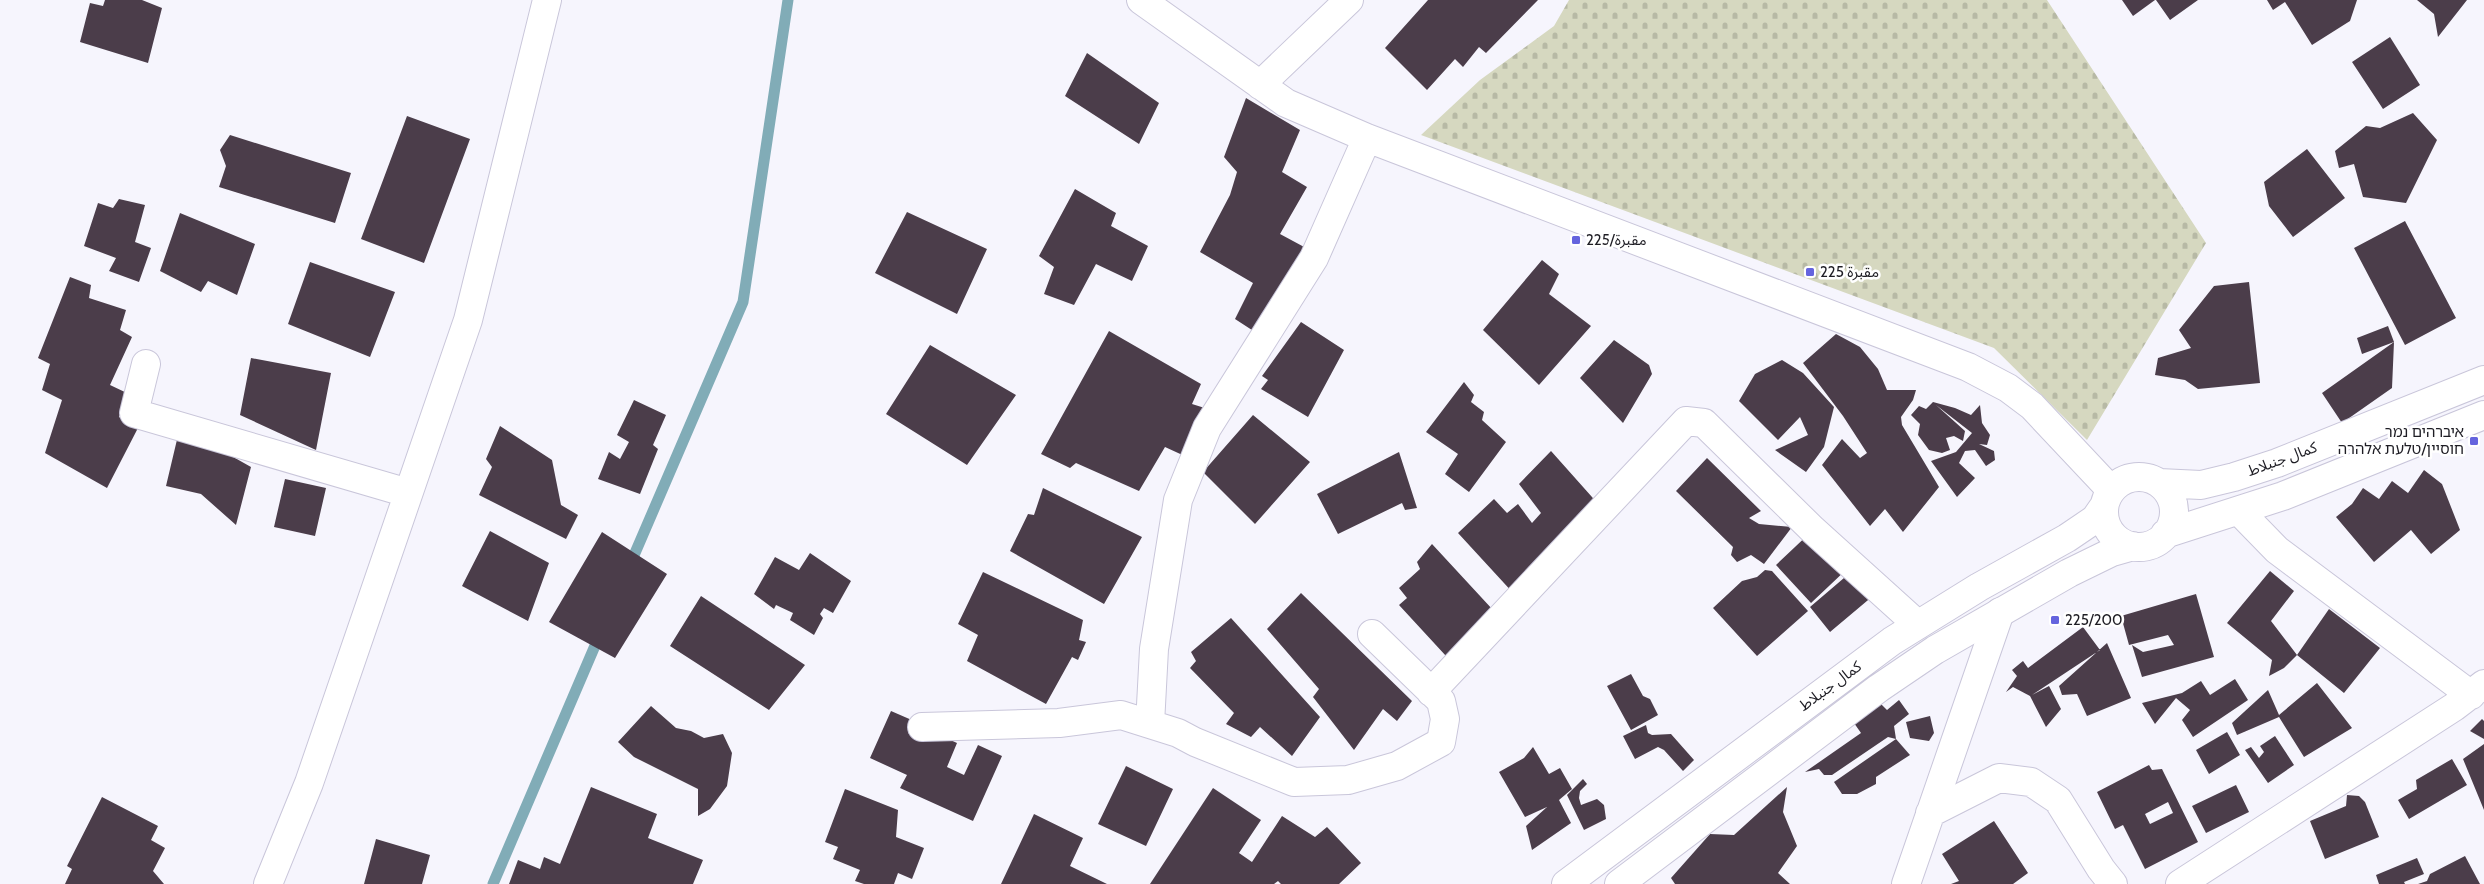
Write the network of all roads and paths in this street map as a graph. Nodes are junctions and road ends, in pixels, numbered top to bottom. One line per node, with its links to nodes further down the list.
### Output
1 (547, 0): 10 (street)
2 (1141, 0): 4 (street)
3 (1349, 0): 4 (street)
4 (1260, 84): 5 (street)
5 (1367, 138): 11 (street); 20 (street)
6 (146, 364): 10 (street)
7 (2484, 380): 9 (street, كمال جنبلاط)
8 (2484, 416): 12 (street)
9 (2159, 483): 11 (street); 13 (street)
10 (408, 493): 23 (street)
11 (2108, 498): 14 (street); 16 (street, كمال جنبلاط)
12 (2239, 511): 13 (street); 18 (street)
13 (2165, 534): 14 (street)
14 (2133, 546): 15 (street, كمال جنبلاط)
15 (2000, 612): 22 (street); 25 (street, كمال جنبلاط)
16 (1916, 624): 19 (street); 24 (street, كمال جنبلاط)
17 (1372, 634): 19 (street)
18 (2477, 690): 28 (street)
19 (1431, 692): 20 (street)
20 (1150, 724): 21 (street)
21 (922, 727)
22 (1930, 813): 26 (street); 27 (street)
23 (268, 884)
24 (1566, 884)
25 (1619, 884)
26 (1906, 884)
27 (2113, 884)
28 (2180, 884)

